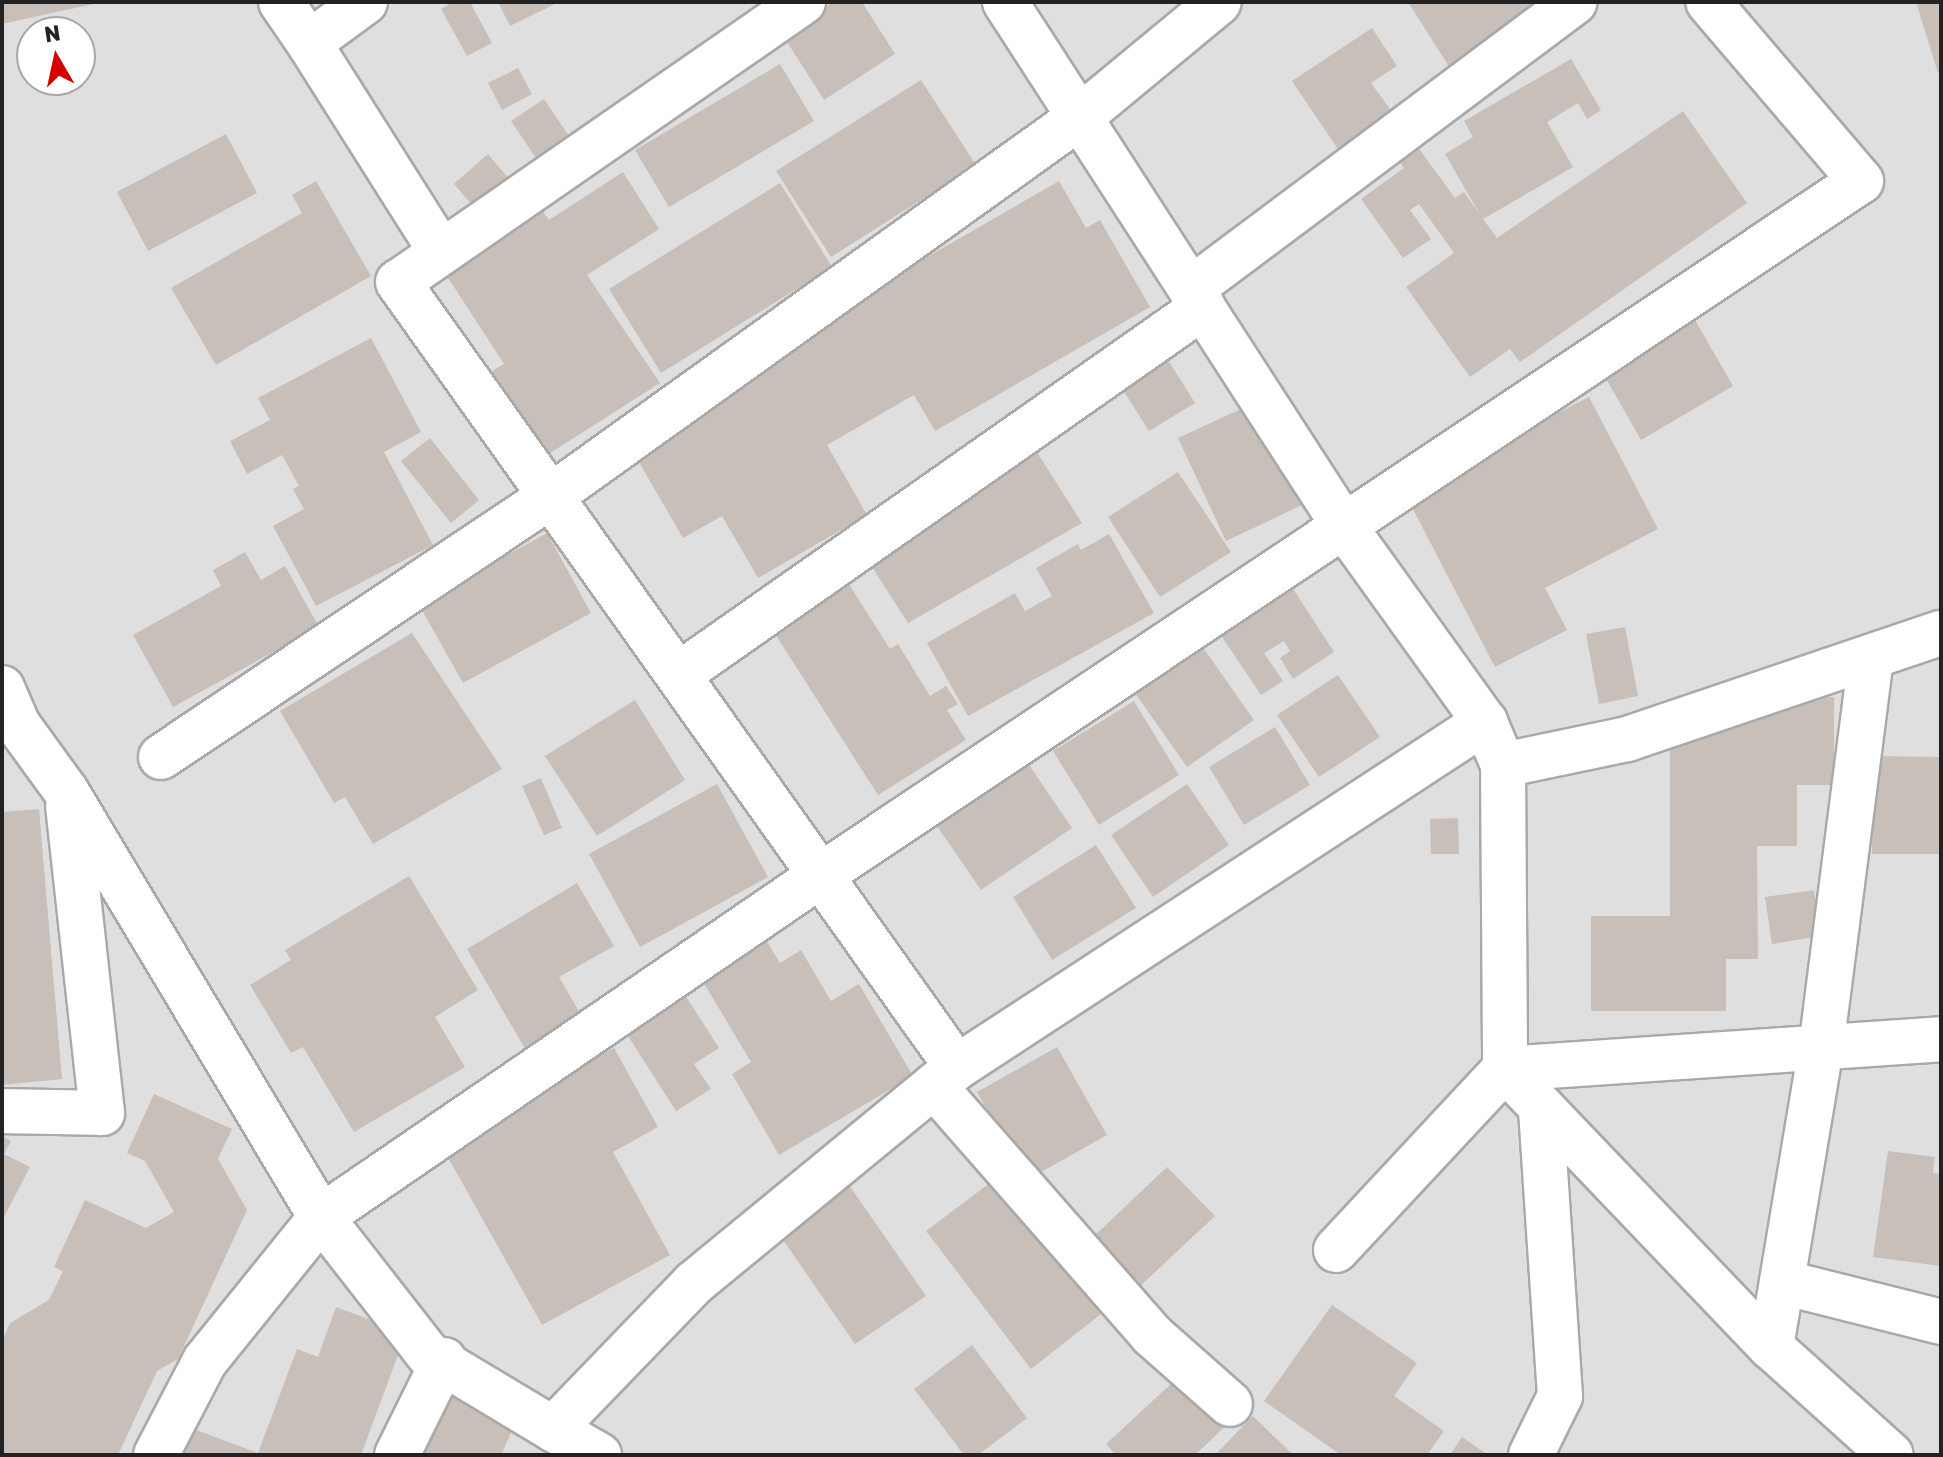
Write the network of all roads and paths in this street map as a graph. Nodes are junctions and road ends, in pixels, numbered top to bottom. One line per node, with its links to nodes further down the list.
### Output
1 (281, 2): 8 (street)
2 (365, 2): 8 (street)
3 (803, 2): 10 (street)
4 (1005, 2): 9 (street)
5 (1219, 2): 9 (street)
6 (1575, 2): 11 (street)
7 (1708, 2): 13 (street)
8 (309, 43): 10 (street)
9 (1080, 117): 11 (street); 12 (street)
10 (441, 252): 12 (street)
11 (1197, 298): 13 (street); 16 (street)
12 (551, 496): 16 (street); 19 (street)
13 (1344, 526): 18 (street); 22 (street)
14 (1941, 633): 15 (street)
15 (1871, 657): 20 (street); 24 (street)
16 (678, 675): 22 (street)
17 (7, 712): 21 (street)
18 (1485, 722): 20 (street); 26 (street)
19 (161, 757)
20 (1503, 765): 25 (street)
21 (66, 791): 28 (street); 29 (street)
22 (821, 875): 26 (street); 29 (street)
23 (1941, 1039): 24 (street)
24 (1821, 1048): 25 (street); 31 (street)
25 (1505, 1069): 27 (street); 30 (street)
26 (946, 1076): 35 (street); 36 (street)
27 (1541, 1108): 33 (street); 40 (street)
28 (2, 1111)
29 (321, 1217): 34 (street); 37 (street)
30 (1336, 1250)
31 (1782, 1282): 32 (street); 33 (street)
32 (1941, 1322)
33 (1771, 1347): 41 (street)
34 (444, 1360): 36 (street); 38 (street)
35 (1230, 1404)
36 (553, 1429): 39 (street)
37 (156, 1455)
38 (397, 1455)
39 (599, 1455)
40 (1531, 1455)
41 (1891, 1455)

